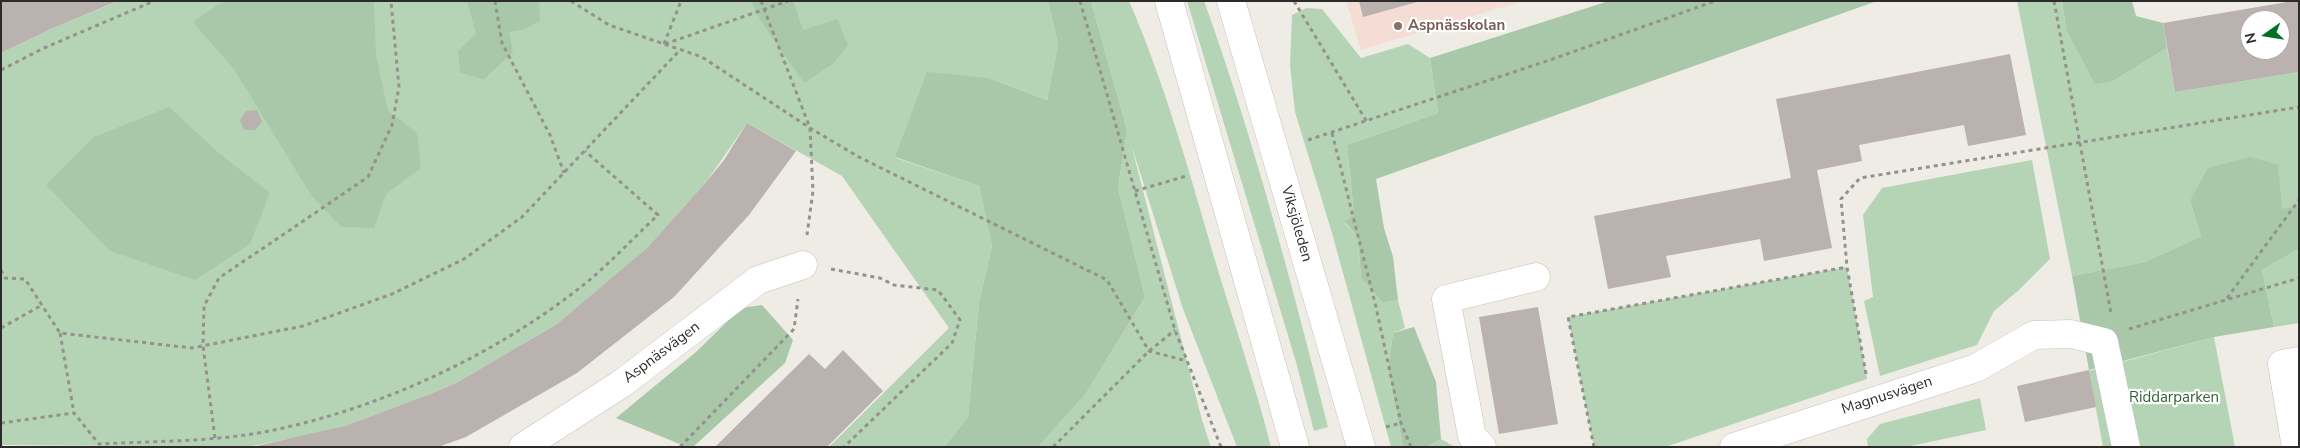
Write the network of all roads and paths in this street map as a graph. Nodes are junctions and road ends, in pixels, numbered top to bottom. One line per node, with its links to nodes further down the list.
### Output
1 (154, 1): 17 (path)
2 (391, 1): 41 (path)
3 (495, 1): 25 (path)
4 (571, 1): 15 (path)
5 (681, 1): 15 (path)
6 (761, 1): 14 (path)
7 (788, 1): 14 (path)
8 (1080, 1): 27 (path)
9 (1169, 1): 54 (main road)
10 (1232, 1): 55 (main road, Viksjöleden)
11 (1294, 1): 19 (path)
12 (1715, 1): 19 (path)
13 (2054, 1): 23 (path)
14 (764, 10): 15 (path); 20 (path)
15 (664, 44): 16 (path)
16 (680, 50): 20 (path); 24 (path)
17 (1, 70)
18 (2299, 106): 23 (path)
19 (1367, 122): 21 (path)
20 (810, 128): 29 (path); 42 (path)
21 (1332, 133): 22 (path); 56 (path)
22 (1308, 140)
23 (2078, 141): 30 (path); 36 (path)
24 (585, 150): 25 (path); 48 (path)
25 (564, 172): 41 (path)
26 (1186, 176): 27 (path)
27 (1135, 191): 38 (path)
28 (2299, 200): 34 (path)
29 (804, 265): 49 (main road, Aspnäsvägen); 50 (path); 51 (path)
30 (1847, 267): 45 (path); 58 (path)
31 (1, 270): 35 (path)
32 (1536, 277): 57 (main road)
33 (2299, 278): 34 (path)
34 (2227, 298): 39 (path)
35 (42, 305): 37 (path); 40 (path)
36 (2111, 314)
37 (1, 328)
38 (1175, 330): 42 (path); 43 (path)
39 (2124, 330)
40 (60, 333): 41 (path); 46 (path)
41 (203, 346): 48 (path)
42 (1149, 351): 43 (path); 52 (path)
43 (1186, 361): 53 (path)
44 (2299, 361): 61 (main road)
45 (1871, 401): 59 (main road, Magnusvägen); 60 (main road, Magnusvägen)
46 (74, 413): 47 (path); 48 (path)
47 (1, 423)
48 (215, 438)
49 (523, 447)
50 (680, 447)
51 (844, 447)
52 (1053, 447)
53 (1221, 447)
54 (1296, 447)
55 (1361, 447)
56 (1411, 447)
57 (1482, 447)
58 (1594, 447)
59 (1734, 447)
60 (2126, 447)
61 (2296, 447)

